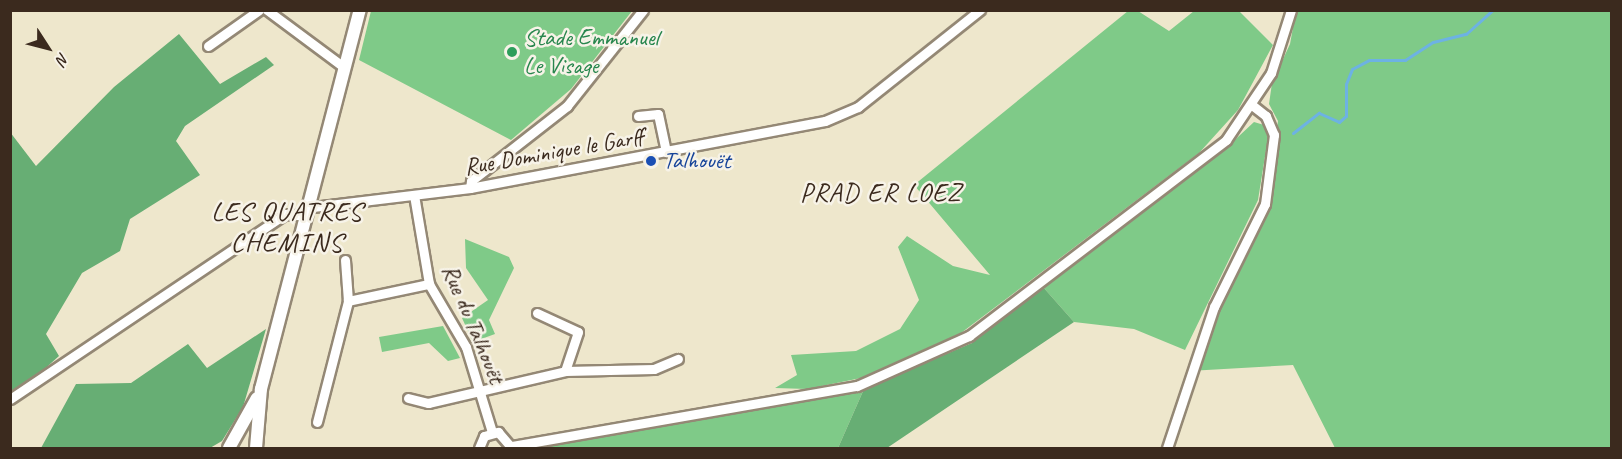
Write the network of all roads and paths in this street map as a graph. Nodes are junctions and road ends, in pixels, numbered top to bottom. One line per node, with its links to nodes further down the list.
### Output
1 (259, 10): 7 (street)
2 (267, 10): 8 (street)
3 (360, 10): 8 (main road)
4 (643, 10): 12 (street)
5 (981, 10): 11 (street, Rue Dominique le Garff)
6 (1291, 10): 9 (street)
7 (208, 46)
8 (345, 69): 14 (main road)
9 (1253, 106): 27 (street); 31 (street)
10 (638, 116): 11 (street)
11 (666, 152): 12 (street, Rue Dominique le Garff)
12 (470, 188): 13 (street, Rue Dominique le Garff)
13 (414, 195): 14 (street, Rue Dominique le Garff); 16 (street, Rue du Talhouët)
14 (309, 212): 21 (main road); 24 (street, Rue Dominique le Garff)
15 (345, 260): 17 (street)
16 (429, 284): 17 (street); 22 (street, Rue du Talhouët)
17 (348, 301): 25 (street)
18 (537, 314): 20 (street)
19 (678, 359): 20 (street)
20 (565, 371): 22 (street)
21 (261, 388): 28 (main road); 29 (main road)
22 (482, 394): 23 (street); 26 (street, Rue du Talhouët)
23 (408, 398)
24 (10, 399)
25 (317, 422)
26 (492, 432): 27 (street); 30 (street)
27 (512, 447)
28 (229, 448)
29 (256, 448)
30 (480, 448)
31 (1167, 448)

